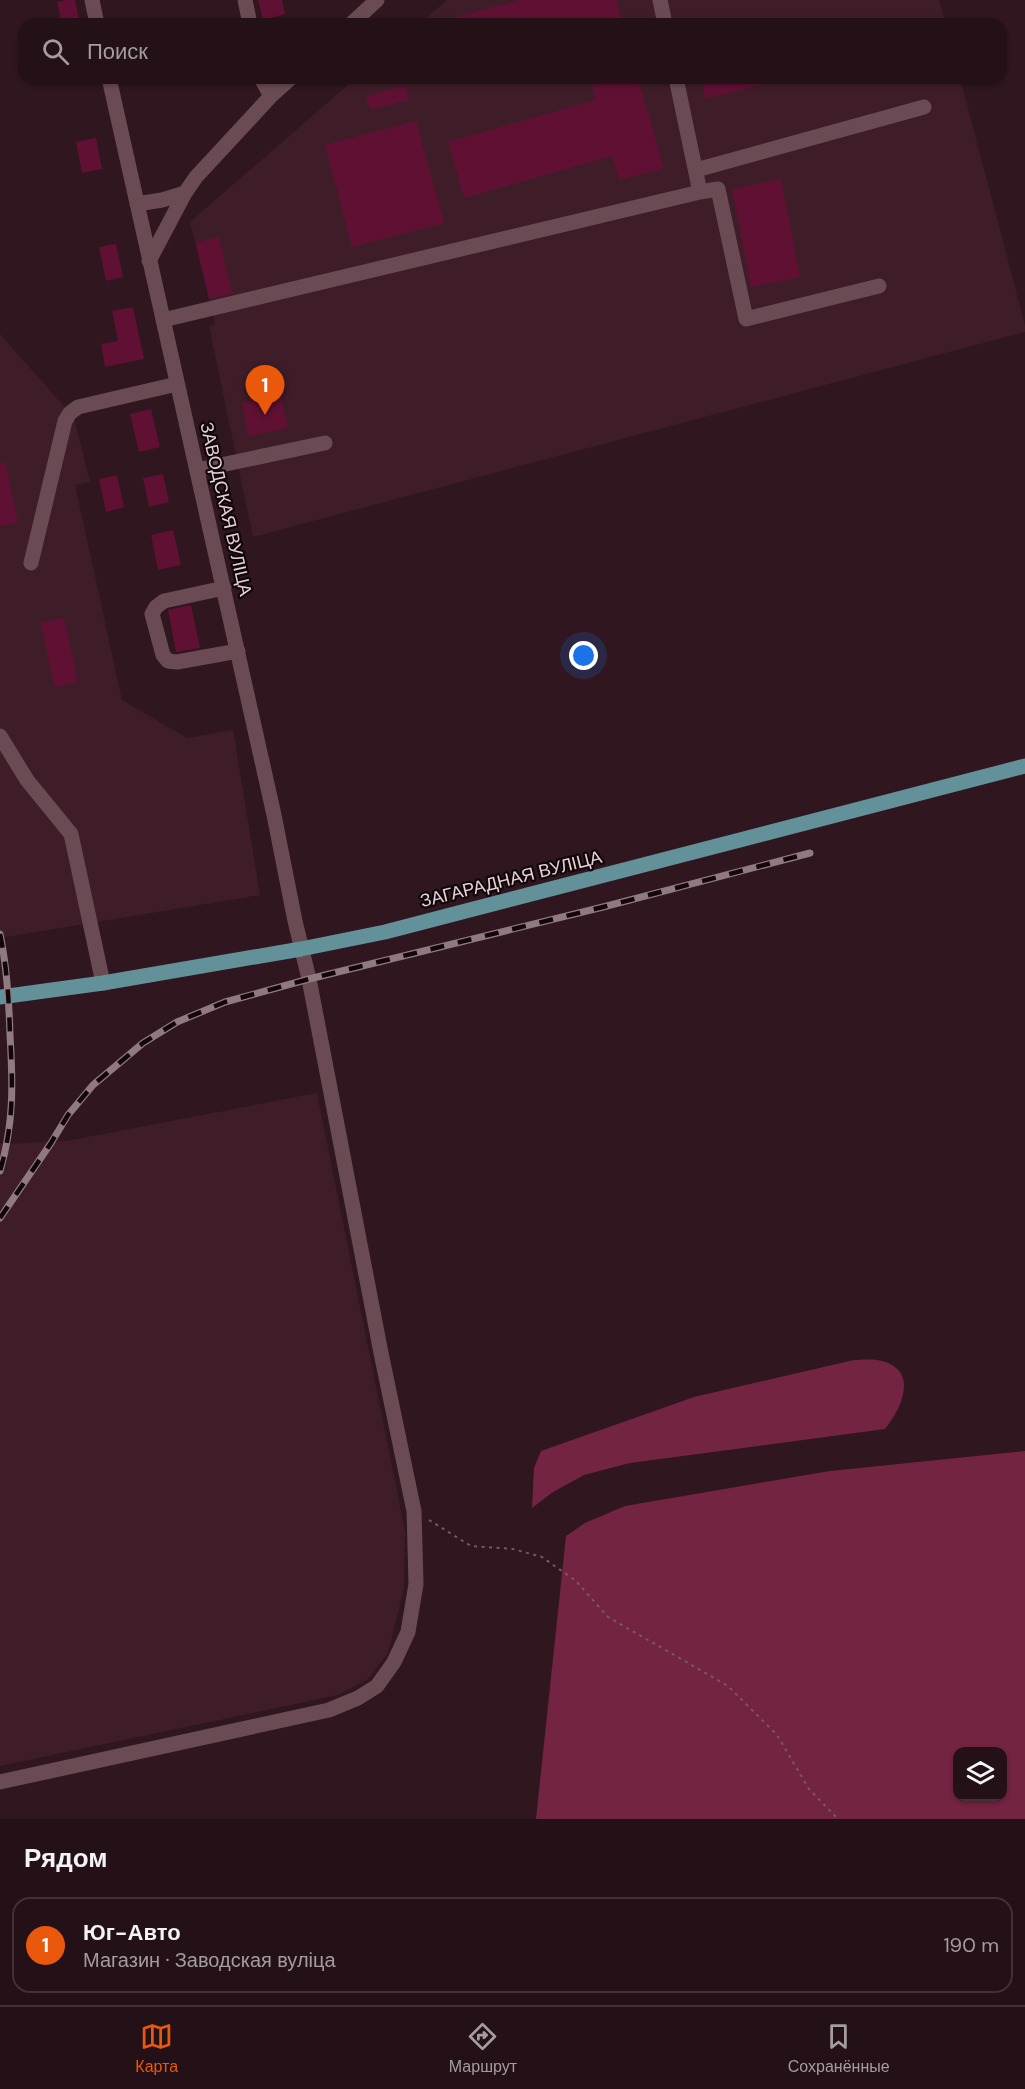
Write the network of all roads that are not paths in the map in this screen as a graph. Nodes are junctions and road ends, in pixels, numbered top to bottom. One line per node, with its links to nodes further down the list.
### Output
1 (92, 0): 5 (street)
2 (245, 0): 6 (street)
3 (377, 0): 7 (street)
4 (660, 0): 8 (street)
5 (96, 18)
6 (249, 18)
7 (358, 18)
8 (664, 18)
9 (110, 84): 18 (street, ЗАВОДСКАЯ ВУЛІЦА)
10 (264, 84): 13 (street)
11 (284, 84): 13 (street)
12 (677, 84): 15 (street)
13 (271, 96): 17 (street)
14 (924, 107): 15 (street)
15 (696, 170): 16 (street)
16 (700, 192): 20 (street); 21 (street)
17 (185, 193): 18 (street); 19 (street)
18 (137, 204): 19 (street, ЗАВОДСКАЯ ВУЛІЦА)
19 (149, 261): 21 (street, ЗАВОДСКАЯ ВУЛІЦА)
20 (879, 286)
21 (163, 320): 22 (street, ЗАВОДСКАЯ ВУЛІЦА)
22 (177, 384): 24 (street, ЗАВОДСКАЯ ВУЛІЦА); 25 (street)
23 (324, 443): 24 (street)
24 (197, 470): 26 (street, ЗАВОДСКАЯ ВУЛІЦА)
25 (31, 563)
26 (224, 588): 27 (street, ЗАВОДСКАЯ ВУЛІЦА); 27 (street)
27 (238, 651): 30 (street, ЗАВОДСКАЯ ВУЛІЦА)
28 (0, 736): 31 (street)
29 (1025, 766): 30 (main road, ЗАГАРАДНАЯ ВУЛІЦА)
30 (301, 949): 31 (main road, ЗАГАРАДНАЯ ВУЛІЦА); 33 (street, ЗАВОДСКАЯ ВУЛІЦА)
31 (103, 982): 32 (main road, ЗАГАРАДНАЯ ВУЛІЦА)
32 (0, 997)
33 (0, 1782)

